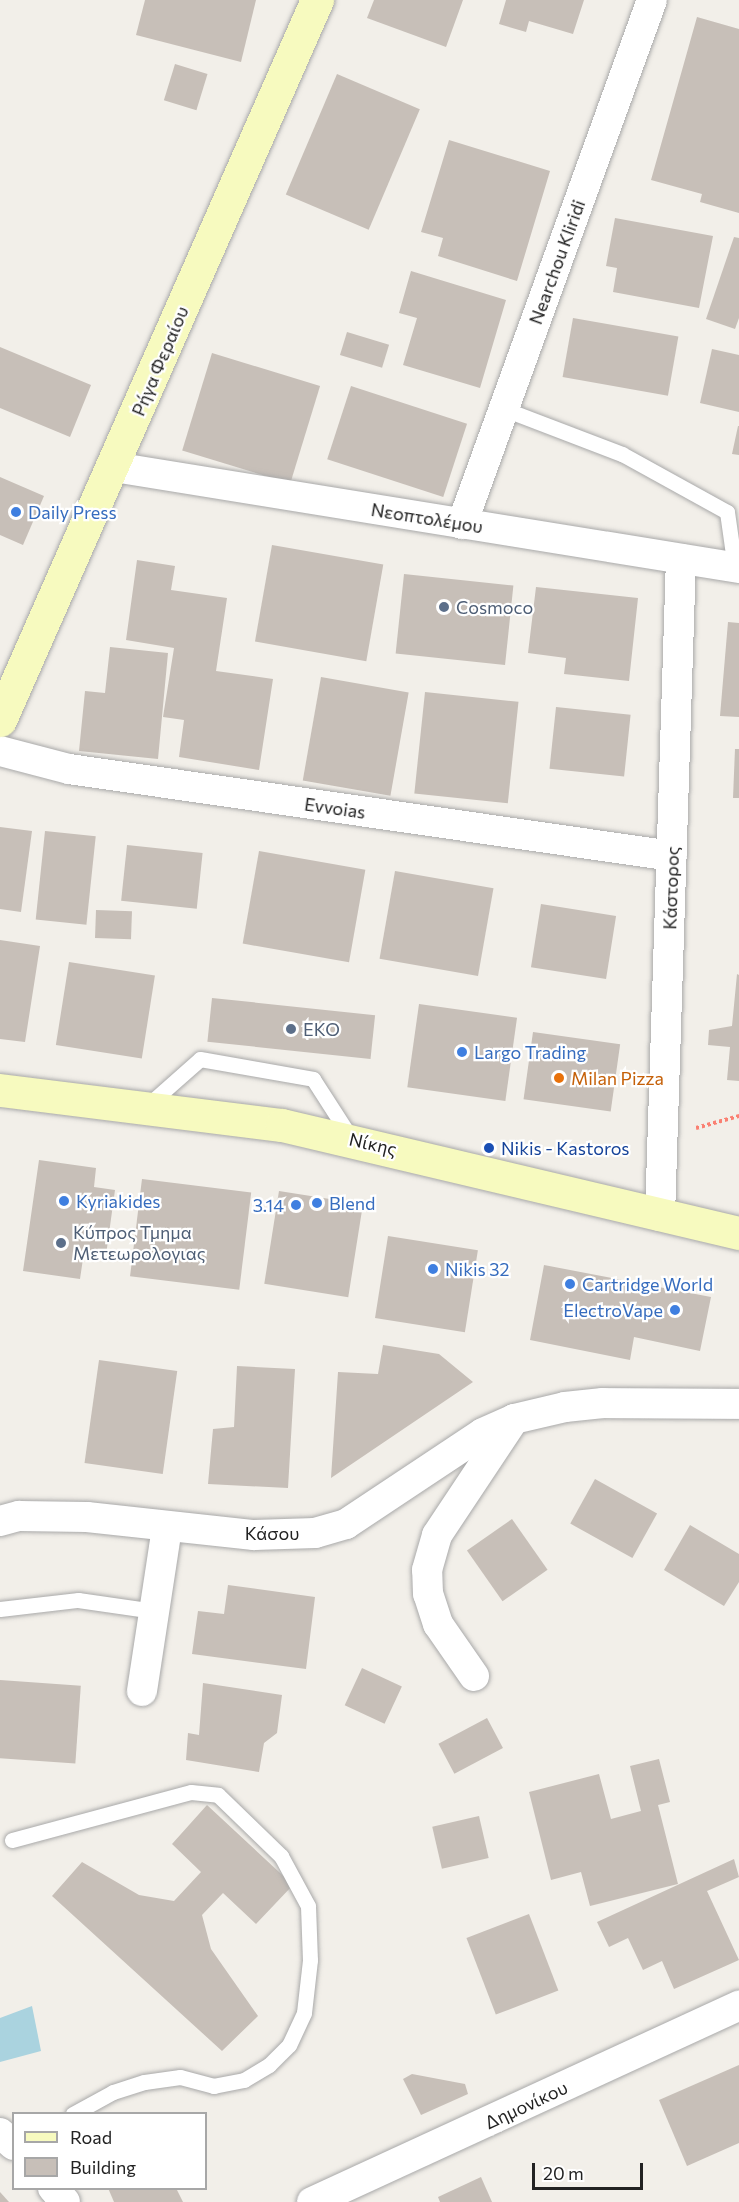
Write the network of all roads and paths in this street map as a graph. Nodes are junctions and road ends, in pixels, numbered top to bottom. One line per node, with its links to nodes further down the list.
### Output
1 (317, 0): 4 (street, Ρήγα Φεραίου)
2 (652, 0): 3 (street, Nearchou Kliridi)
3 (504, 409): 5 (street, Nearchou Kliridi); 7 (lane)
4 (114, 467): 5 (street, Νεοπτολέμου); 8 (street, Ρήγα Φεραίου)
5 (462, 524): 6 (street, Νεοπτολέμου)
6 (681, 559): 7 (street, Νεοπτολέμου); 10 (street, Κάστορος)
7 (737, 568)
8 (0, 720)
9 (0, 751): 10 (street, Evvoias)
10 (672, 856): 14 (street, Κάστορος)
11 (0, 1090): 12 (street, Νίκης)
12 (146, 1107): 15 (street, Νίκης); 15 (lane)
13 (739, 1116): 14 (path)
14 (662, 1137): 16 (street, Κάστορος)
15 (352, 1139): 16 (street, Νίκης)
16 (660, 1216): 17 (street, Νίκης)
17 (739, 1233)
18 (739, 1404): 19 (street, Κάσου)
19 (514, 1419): 21 (street, Κάσου); 24 (street)
20 (0, 1521): 21 (street, Κάσου)
21 (167, 1527): 23 (street)
22 (0, 1609): 23 (lane)
23 (154, 1611): 25 (street)
24 (474, 1676)
25 (142, 1691)
26 (12, 1840): 28 (lane)
27 (739, 2006): 33 (street, Δημονίκου)
28 (77, 2112)
29 (0, 2133): 30 (street)
30 (12, 2143)
31 (54, 2190): 32 (street)
32 (65, 2202)
33 (312, 2202)

